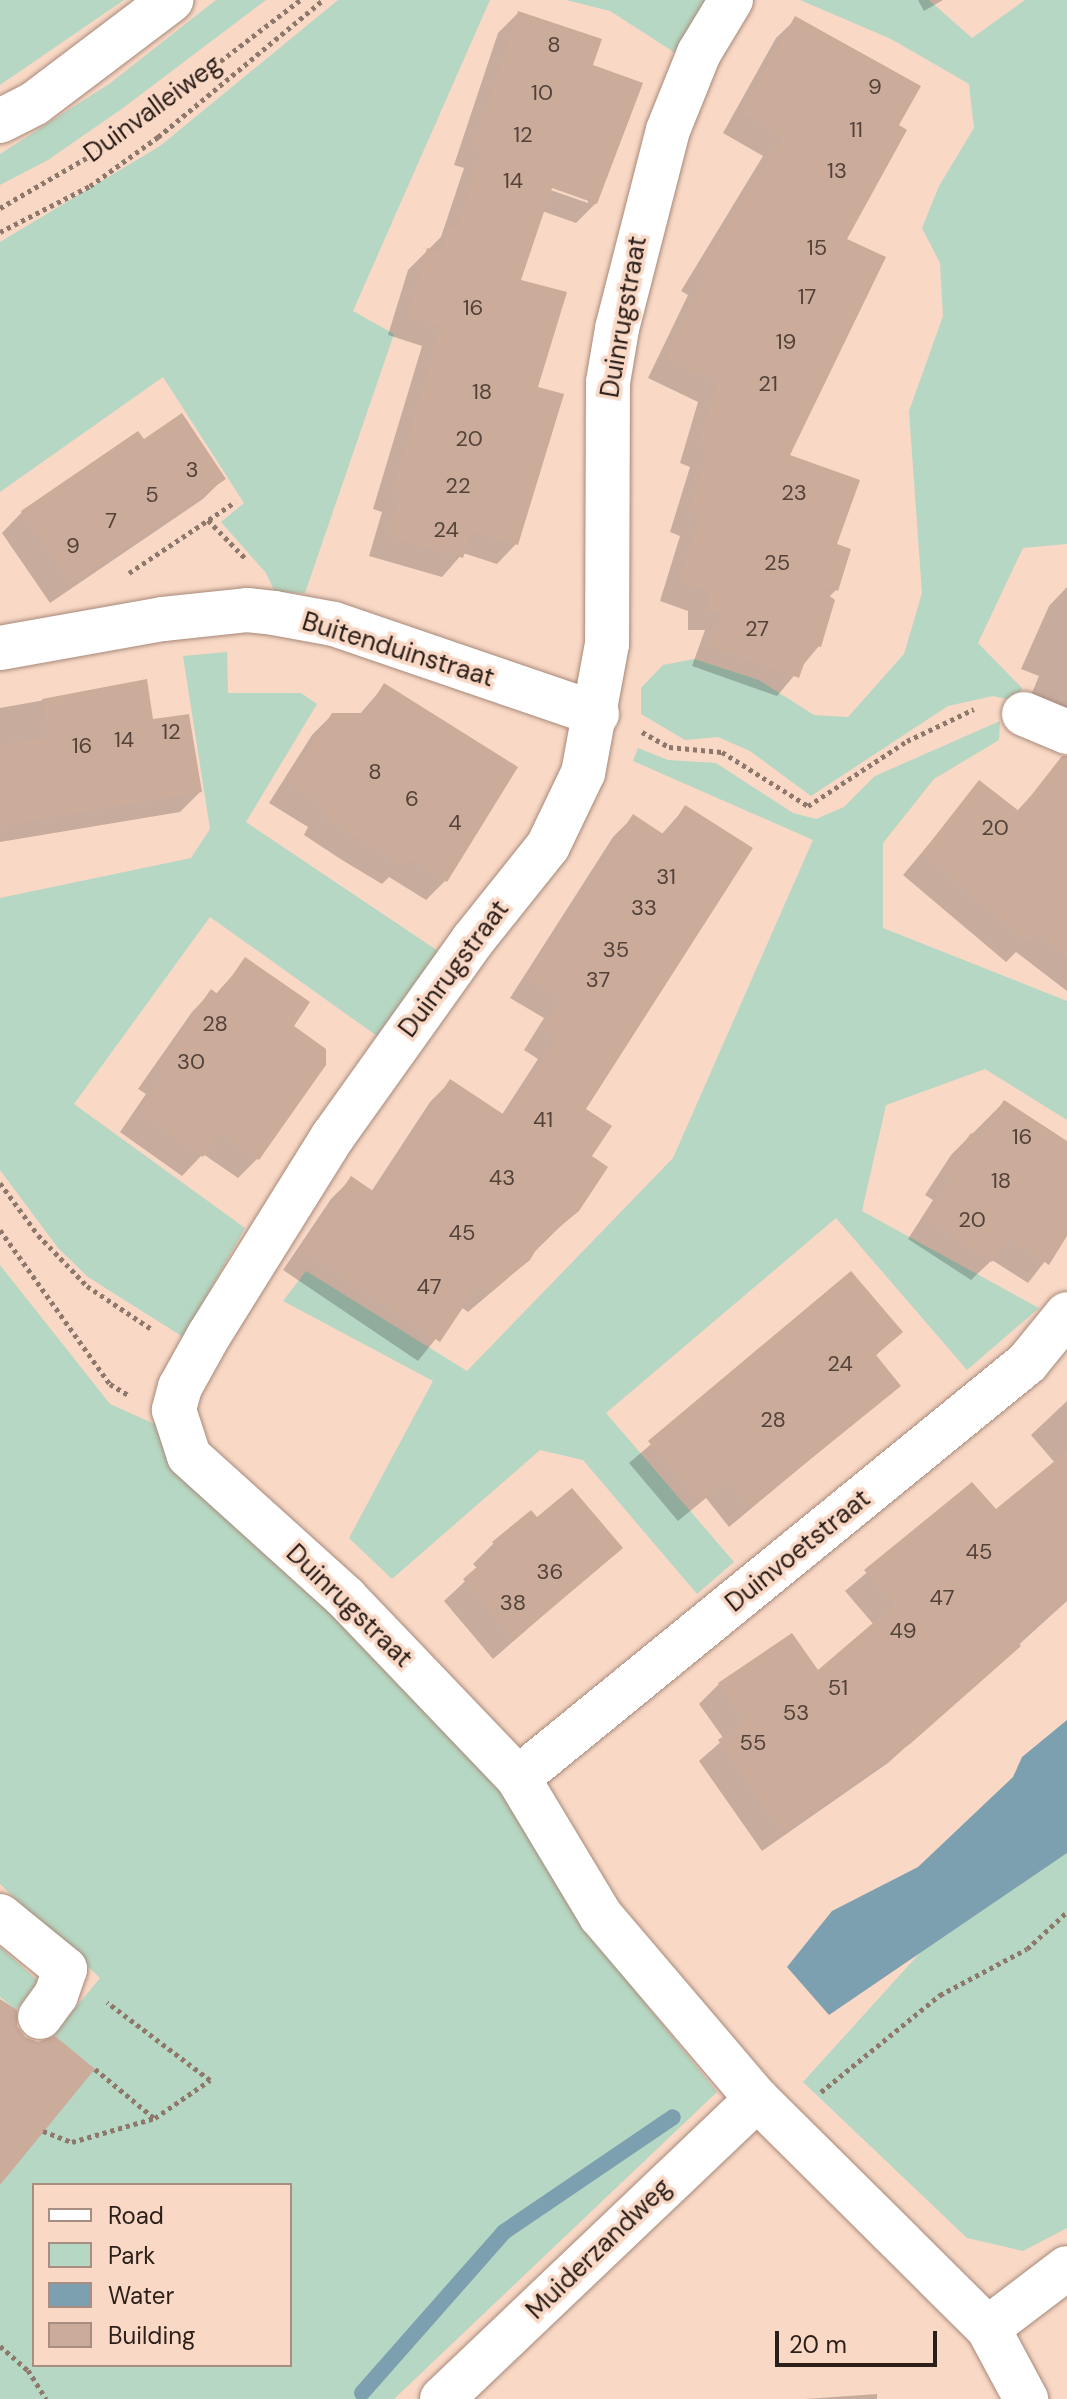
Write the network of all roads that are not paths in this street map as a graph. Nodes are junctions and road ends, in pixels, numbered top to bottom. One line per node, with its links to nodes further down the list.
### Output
1 (171, 0): 3 (street)
2 (731, 0): 5 (street, Duinrugstraat)
3 (0, 121)
4 (0, 648): 5 (street, Buitenduinstraat)
5 (597, 714): 9 (street, Duinrugstraat)
6 (1024, 714): 7 (street)
7 (1067, 732)
8 (1067, 1314): 9 (street, Duinvoetstraat)
9 (518, 1778): 12 (street)
10 (0, 1916): 11 (street)
11 (40, 2017)
12 (771, 2112): 14 (street); 15 (street, Muiderzandweg)
13 (1067, 2268): 14 (street)
14 (988, 2328): 16 (street)
15 (442, 2399)
16 (1026, 2399)

